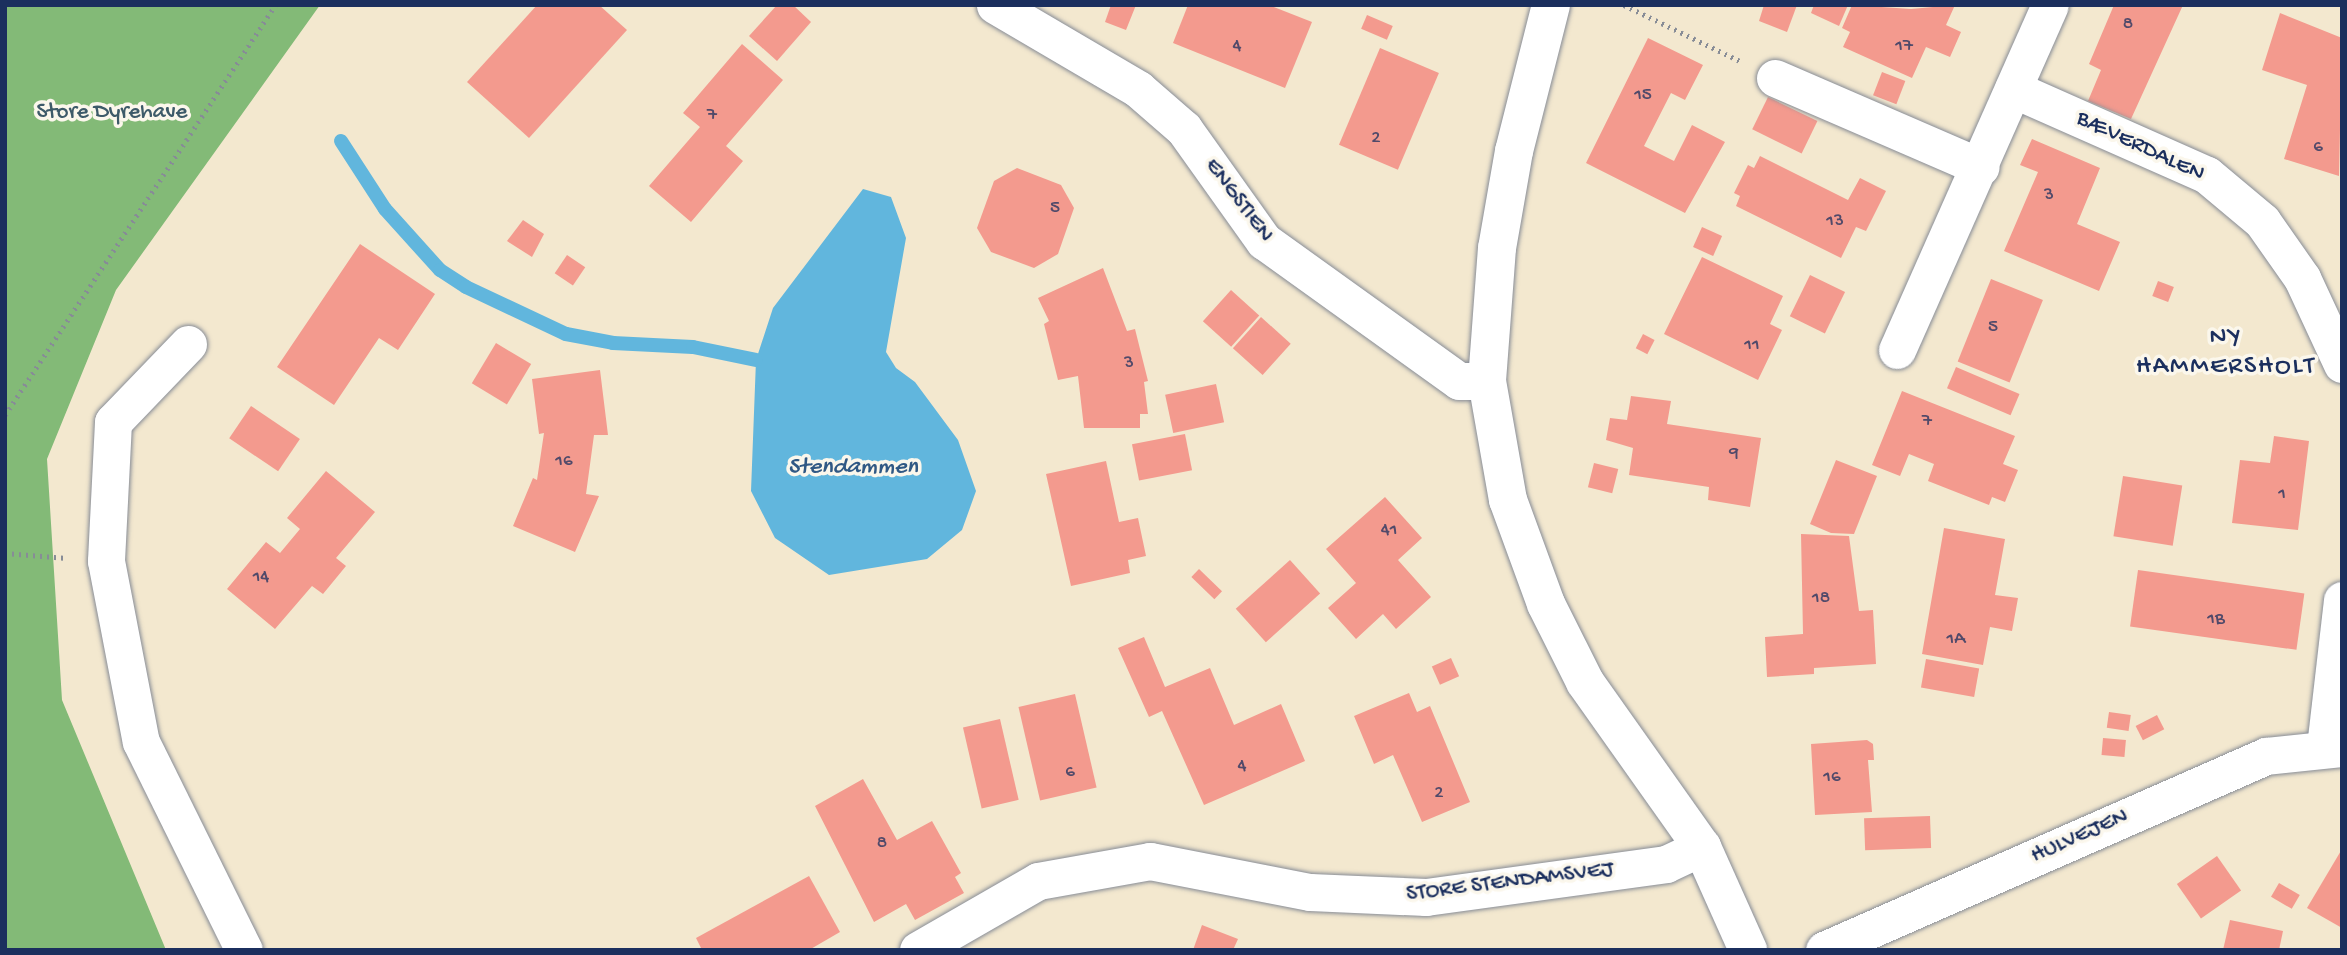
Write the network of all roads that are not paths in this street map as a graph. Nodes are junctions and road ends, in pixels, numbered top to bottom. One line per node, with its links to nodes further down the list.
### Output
1 (995, 5): 10 (street, ENGSTIEN)
2 (1551, 5): 10 (street)
3 (2050, 5): 5 (street)
4 (1775, 78): 6 (street)
5 (2013, 89): 6 (street); 9 (street, BÆVERDALEN)
6 (1982, 167): 8 (street)
7 (188, 344): 14 (street)
8 (1898, 350)
9 (2342, 364)
10 (1487, 381): 13 (street)
11 (2342, 600): 12 (street)
12 (2333, 747): 17 (street, HULVEJEN)
13 (1702, 847): 15 (street, STORE STENDAMSVEJ); 16 (street)
14 (244, 950)
15 (918, 950)
16 (1748, 950)
17 (1824, 950)

